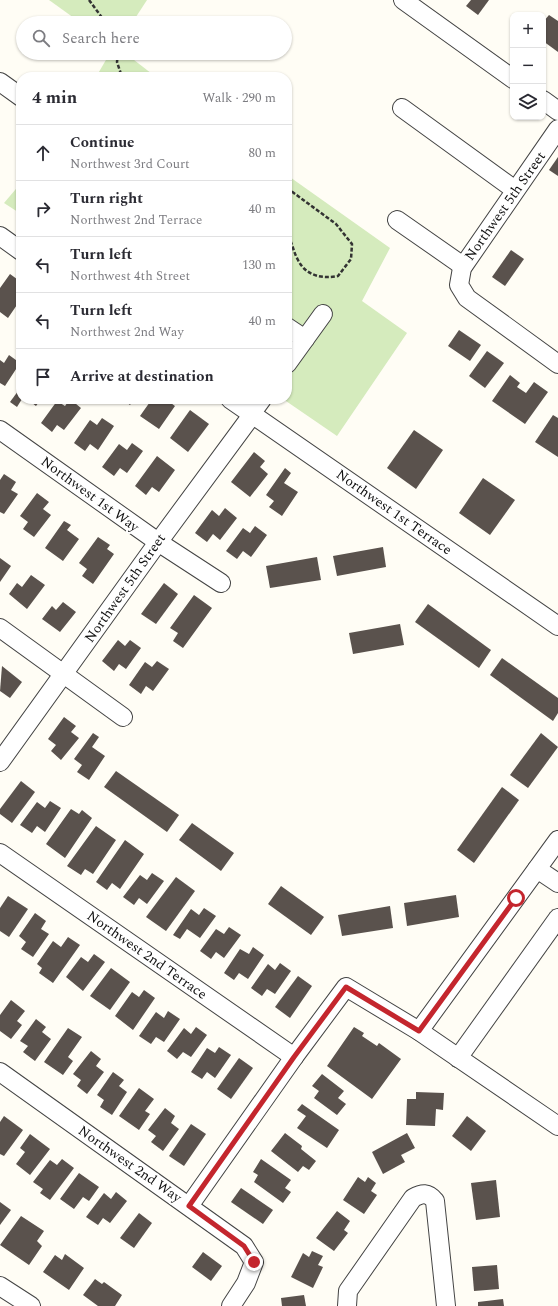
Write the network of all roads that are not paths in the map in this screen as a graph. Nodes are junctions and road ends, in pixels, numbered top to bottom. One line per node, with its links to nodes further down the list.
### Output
1 (403, 0): 2 (street)
2 (510, 77)
3 (0, 82): 4 (street)
4 (16, 93)
5 (546, 102): 7 (street)
6 (402, 108): 9 (street)
7 (558, 111)
8 (558, 129): 9 (street, Northwest 5th Street)
9 (516, 190): 13 (street, Northwest 5th Street)
10 (397, 220): 13 (street)
11 (0, 236): 12 (street)
12 (16, 247)
13 (463, 266): 18 (street, Northwest 5th Street)
14 (323, 314): 16 (street)
15 (292, 331): 16 (street)
16 (304, 339): 17 (street)
17 (292, 354)
18 (558, 364)
19 (237, 404): 21 (street, Northwest 1st Terrace)
20 (259, 404): 21 (street, Northwest 5th Street)
21 (252, 414): 23 (street, Northwest 5th Street); 25 (street, Northwest 1st Terrace)
22 (0, 430): 23 (street, Northwest 1st Way)
23 (158, 542): 24 (street, Northwest 1st Way); 27 (street, Northwest 5th Street)
24 (221, 583)
25 (558, 626)
26 (0, 628): 27 (street)
27 (65, 674): 28 (street); 29 (street, Northwest 5th Street)
28 (123, 717)
29 (0, 762)
30 (558, 840): 32 (street)
31 (0, 854): 36 (street, Northwest 2nd Terrace)
32 (537, 869): 33 (street); 35 (street)
33 (558, 883)
34 (556, 923): 37 (street)
35 (419, 1031): 36 (street); 37 (street)
36 (294, 1057): 40 (street)
37 (458, 1058): 39 (street)
38 (0, 1072): 40 (street, Northwest 2nd Way)
39 (558, 1126)
40 (189, 1206): 43 (street, Northwest 2nd Way)
41 (3, 1294): 42 (street)
42 (30, 1306)
43 (231, 1306)
44 (347, 1306): 45 (street)
45 (446, 1306)

